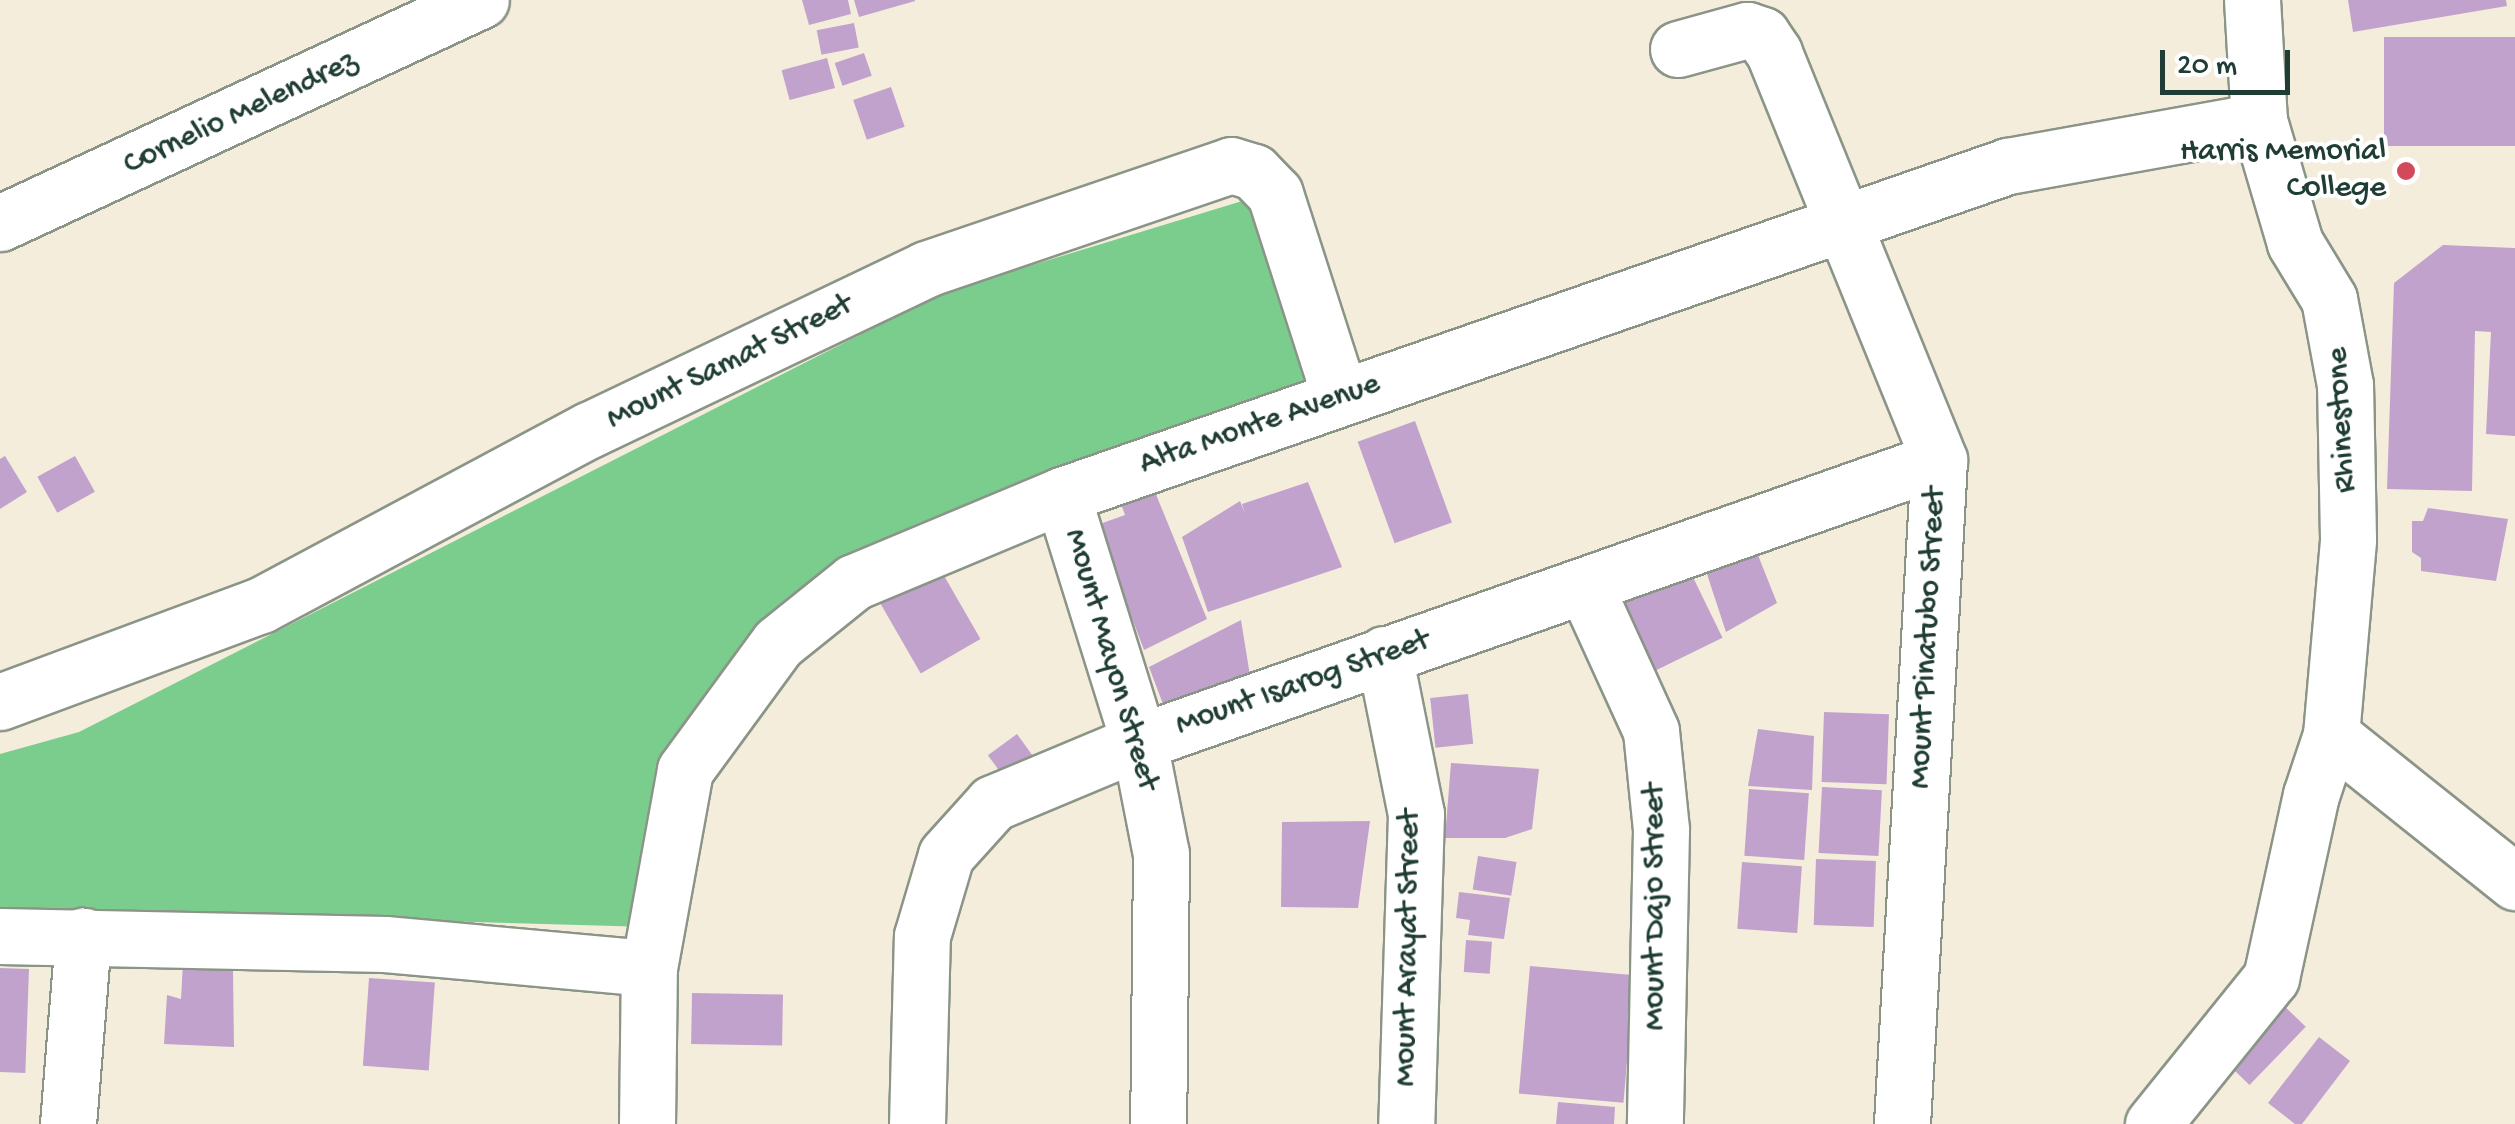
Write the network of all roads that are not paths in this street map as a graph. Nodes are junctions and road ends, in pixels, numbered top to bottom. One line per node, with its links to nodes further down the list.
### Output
1 (481, 0): 5 (street, Cornelio Melendrez)
2 (2252, 0): 4 (street, Rhinestone)
3 (1678, 49): 6 (street, Mount Pinatubo Street)
4 (2260, 121): 6 (street, Alta Monte Avenue); 13 (street, Rhinestone)
5 (0, 223)
6 (1846, 226): 7 (street, Alta Monte Avenue); 8 (street, Mount Pinatubo Street)
7 (1340, 396): 9 (street, Alta Monte Avenue); 12 (street, Mount Samat Street)
8 (1939, 460): 10 (street, Mount Isarog Street); 26 (street, Mount Pinatubo Street)
9 (1062, 495): 14 (street, Mount Mayon Street); 18 (street, Alta Monte Avenue)
10 (1585, 586): 11 (street, Mount Isarog Street); 25 (street, Mount Dajo Street)
11 (1384, 654): 14 (street, Mount Isarog Street); 24 (street, Mount Arayat Street)
12 (0, 702)
13 (2332, 735): 15 (street); 19 (street, Rhinestone)
14 (1139, 742): 22 (street, Mount Isarog Street); 23 (street, Mount Mayon Street)
15 (2515, 882)
16 (0, 936): 17 (street)
17 (83, 936): 18 (street); 20 (street)
18 (649, 968): 21 (street, Alta Monte Avenue)
19 (2179, 1115)
20 (68, 1124)
21 (647, 1124)
22 (917, 1124)
23 (1158, 1124)
24 (1406, 1124)
25 (1655, 1124)
26 (1902, 1124)

